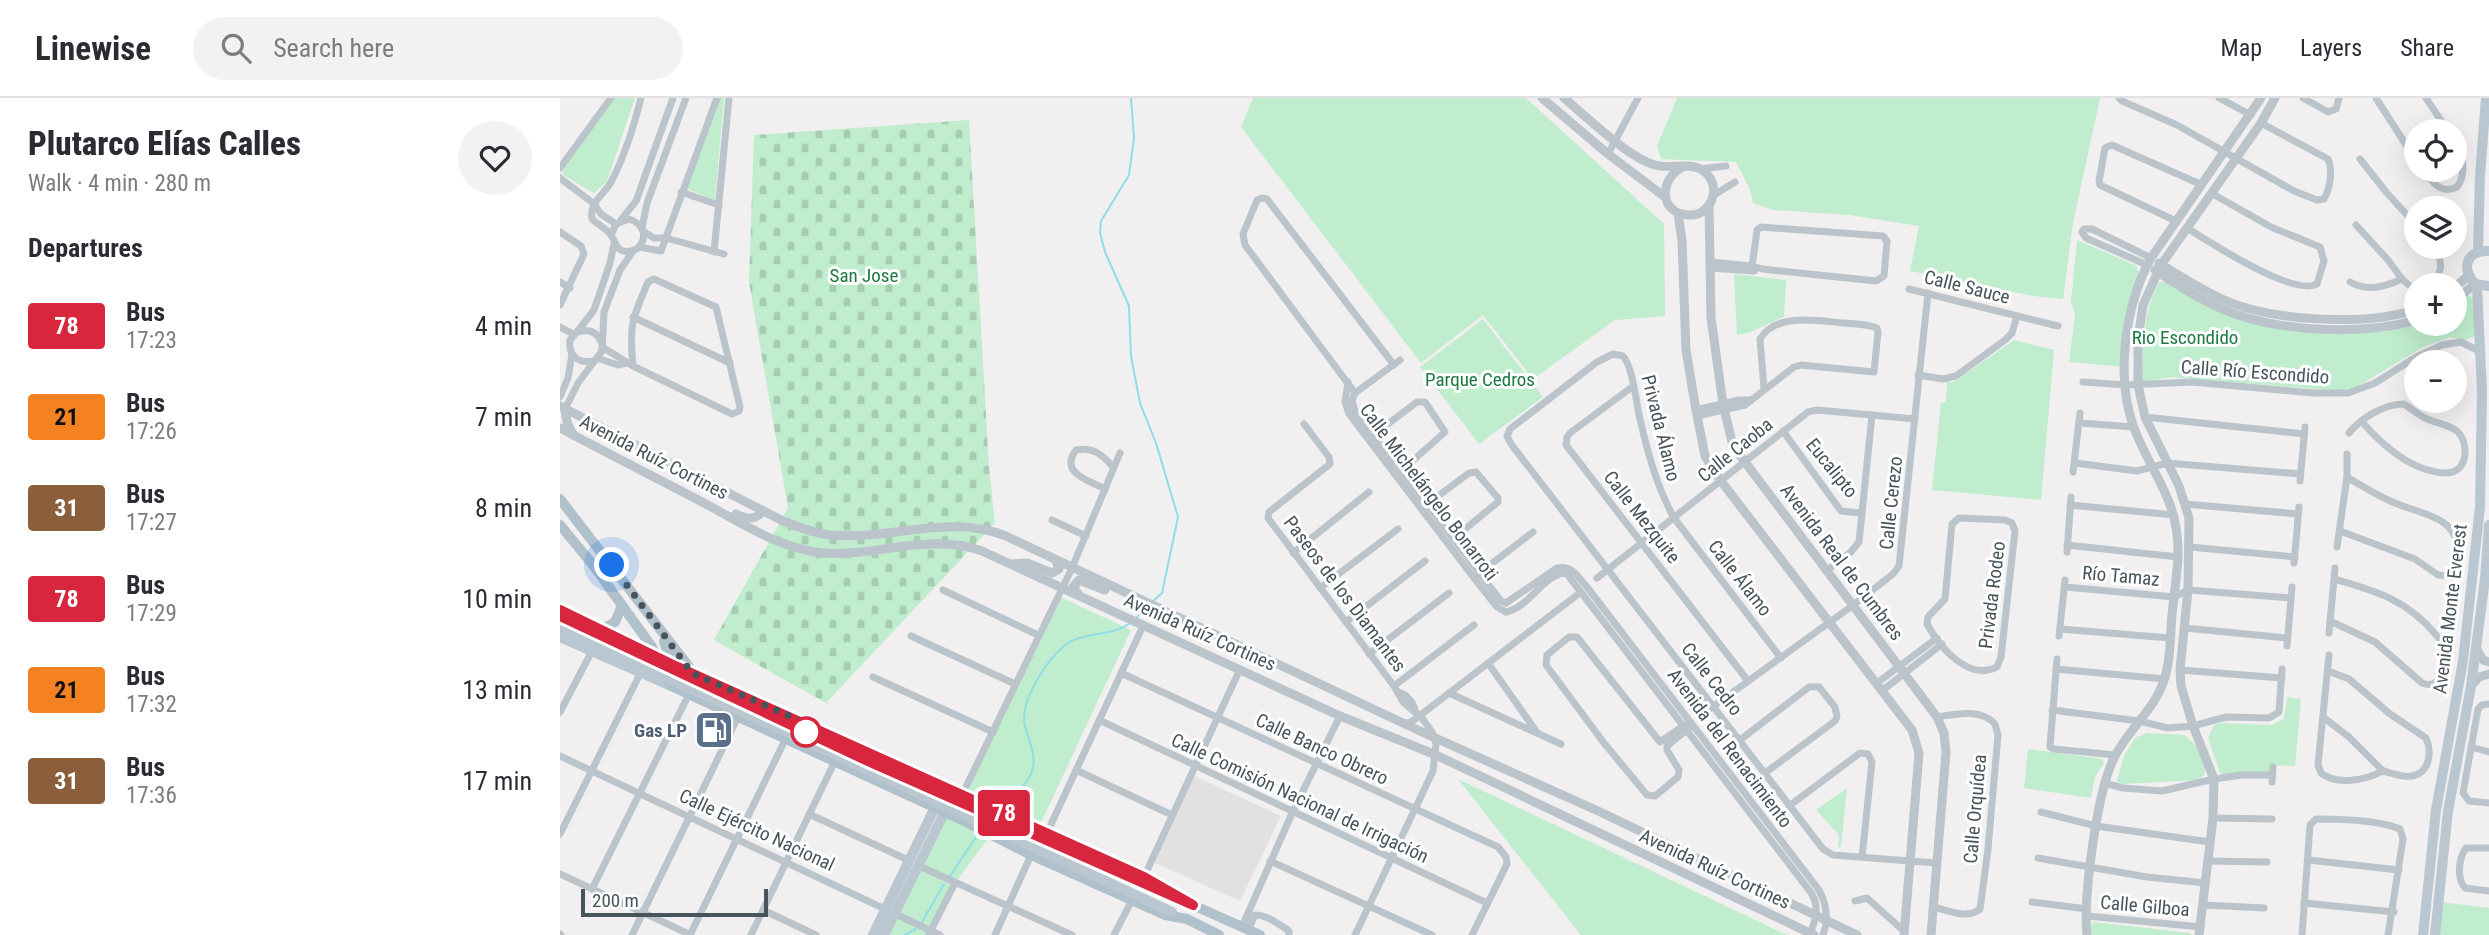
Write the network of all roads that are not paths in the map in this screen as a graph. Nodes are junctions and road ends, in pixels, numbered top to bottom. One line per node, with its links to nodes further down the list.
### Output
1 (611, 98): 33 (street)
2 (641, 98): 46 (street)
3 (673, 98): 52 (street)
4 (686, 98): 55 (street)
5 (717, 98): 42 (street)
6 (729, 98): 47 (street)
7 (1542, 98): 26 (street)
8 (1564, 98): 23 (street)
9 (1638, 98): 23 (street)
10 (2219, 98): 19 (street)
11 (2261, 98): 19 (street)
12 (2275, 98): 22 (street)
13 (2303, 98): 14 (street)
14 (2339, 98)
15 (2376, 98): 24 (street)
16 (2426, 98): 21 (street)
17 (2486, 98): 20 (main road)
18 (2119, 99): 25 (street)
19 (2251, 115): 25 (street)
20 (2487, 115): 29 (main road)
21 (2440, 119)
22 (2261, 123): 27 (street); 27 (street)
23 (1616, 141): 26 (street); 32 (street)
24 (2404, 142)
25 (2224, 151): 27 (street); 41 (street)
26 (1608, 154): 45 (street)
27 (2237, 157): 43 (street)
28 (2360, 159): 49 (street)
29 (2480, 162): 31 (street); 36 (main road)
30 (1726, 166): 34 (street)
31 (2467, 166)
32 (1683, 167): 34 (street); 45 (street)
33 (560, 168)
34 (1700, 169): 44 (street)
35 (2467, 170): 36 (street)
36 (2480, 176): 62 (main road)
37 (560, 178): 46 (street)
38 (1735, 182): 44 (street)
39 (2433, 182): 40 (street)
40 (2458, 182)
41 (2200, 184): 51 (street); 51 (street)
42 (681, 192): 47 (street); 58 (street)
43 (2211, 192): 54 (street); 54 (street)
44 (1714, 195): 48 (street)
45 (1665, 197): 50 (street)
46 (593, 203): 52 (street); 57 (street)
47 (719, 205): 61 (street)
48 (1709, 206): 50 (street); 65 (street, Avenida Real de Cumbres)
49 (2404, 211)
50 (1678, 213): 106 (street)
51 (2176, 221): 64 (street)
52 (619, 222): 55 (street); 57 (street)
53 (2356, 225): 68 (street)
54 (2187, 228): 67 (street)
55 (643, 230): 58 (street); 60 (street)
56 (560, 232): 74 (street)
57 (611, 235): 59 (street)
58 (666, 238): 60 (street); 61 (street)
59 (614, 244): 60 (street); 86 (street)
60 (636, 249): 89 (street)
61 (715, 252): 63 (street)
62 (2484, 252): 71 (main road)
63 (724, 254)
64 (2149, 262): 64 (street); 67 (street); 98 (street)
65 (1710, 265): 66 (street); 105 (street, Avenida Real de Cumbres)
66 (1752, 268): 66 (street)
67 (2160, 268): 82 (street); 99 (street)
68 (2402, 279): 70 (street)
69 (560, 282): 74 (street)
70 (2350, 282)
71 (2473, 282): 72 (street); 73 (main road); 75 (street); 90 (main road, Avenida Monte Everest)
72 (2467, 284)
73 (2489, 286)
74 (570, 288): 78 (street)
75 (2467, 288)
76 (1909, 289): 77 (street, Calle Sauce)
77 (1928, 293): 80 (street, Calle Sauce); 95 (street, Calle Cerezo)
78 (560, 305)
79 (2404, 312): 82 (street)
80 (2017, 316): 84 (street, Calle Sauce); 95 (street)
81 (633, 317): 93 (street); 93 (street); 94 (street)
82 (2342, 323): 83 (street)
83 (2404, 323)
84 (2058, 326)
85 (560, 327): 86 (street)
86 (575, 333): 88 (street); 89 (street)
87 (560, 337): 88 (street)
88 (569, 344): 91 (street)
89 (602, 344): 92 (street); 94 (street)
90 (2481, 352): 99 (street, Calle Río Escondido); 122 (main road, Avenida Monte Everest)
91 (572, 353): 92 (street); 103 (street)
92 (595, 359): 94 (street); 104 (street)
93 (730, 363): 94 (street)
94 (630, 364)
95 (1918, 374): 110 (street, Calle Cerezo)
96 (1348, 382): 102 (street, Calle Michelángelo Bonarroti); 102 (street, Calle Michelángelo Bonarroti); 120 (street, Calle Michelángelo Bonarroti)
97 (2083, 382): 98 (street, Calle Río Escondido)
98 (2126, 385): 99 (street, Calle Río Escondido); 114 (street)
99 (2138, 385): 109 (street)
100 (1632, 387): 119 (street, Privada Álamo); 146 (street, Privada Álamo); 155 (street, Calle Mezquite)
101 (1764, 389): 101 (street); 105 (street)
102 (1355, 393): 120 (street, Calle Michelángelo Bonarroti)
103 (561, 395): 104 (street)
104 (563, 407): 118 (street); 143 (street, Avenida Ruíz Cortines)
105 (1723, 407): 106 (street); 127 (street, Avenida Real de Cumbres)
106 (1696, 413): 135 (street)
107 (2080, 413): 112 (street)
108 (1872, 415): 110 (street, Calle Caoba); 116 (street, Calle Caoba); 144 (street)
109 (2145, 417): 129 (street); 129 (street)
110 (1914, 419): 189 (street, Calle Cerezo)
111 (2361, 421): 117 (street); 121 (street); 125 (street)
112 (2079, 423): 114 (street); 128 (street)
113 (1304, 424): 160 (street, Paseos de los Diamantes)
114 (2134, 427): 131 (street)
115 (560, 428): 118 (street, Avenida Ruíz Cortines)
116 (1783, 431): 127 (street, Calle Caoba); 144 (street, Eucalipto)
117 (2349, 433)
118 (573, 435): 136 (street, Avenida Ruíz Cortines)
119 (1507, 436): 169 (street, Calle Cedro)
120 (1372, 437): 132 (street, Calle Michelángelo Bonarroti); 132 (street); 141 (street, Calle Michelángelo Bonarroti)
121 (2465, 446): 122 (street); 125 (street)
122 (2482, 446): 126 (main road, Avenida Monte Everest)
123 (1120, 453): 130 (street)
124 (2347, 454): 134 (street)
125 (2465, 458): 126 (street)
126 (2486, 461): 142 (main road, Avenida Monte Everest)
127 (1745, 463): 135 (street, Calle Caoba); 171 (street, Avenida Real de Cumbres)
128 (2075, 463): 131 (street); 133 (street)
129 (2167, 463): 131 (street); 140 (street)
130 (1113, 467): 137 (street); 137 (street)
131 (2154, 467): 145 (street)
132 (1401, 471): 141 (street, Calle Michelángelo Bonarroti)
133 (2073, 472)
134 (2347, 477): 151 (street); 158 (street)
135 (1721, 481): 146 (street, Calle Caoba); 197 (street)
136 (671, 486): 143 (street); 165 (street, Avenida Ruíz Cortines)
137 (1105, 489): 153 (street)
138 (1369, 492): 160 (street)
139 (560, 499): 201 (main road)
140 (2185, 503): 156 (street); 156 (street)
141 (1424, 506): 154 (street, Calle Michelángelo Bonarroti); 154 (street); 172 (street, Calle Michelángelo Bonarroti)
142 (2485, 507): 159 (main road, Avenida Monte Everest)
143 (762, 511): 163 (street, Avenida Ruíz Cortines)
144 (1862, 513): 171 (street)
145 (2174, 515): 161 (street); 161 (street)
146 (1674, 518): 155 (street, Calle Caoba); 219 (street, Calle Álamo)
147 (1052, 520): 153 (street)
148 (560, 525): 188 (main road)
149 (2489, 525): 194 (main road, Avenida Monte Everest)
150 (1398, 529): 175 (street)
151 (2340, 531): 157 (street); 162 (street)
152 (1533, 532): 172 (street)
153 (1086, 536): 167 (street)
154 (1454, 538): 172 (street, Calle Michelángelo Bonarroti)
155 (1642, 543): 169 (street, Calle Caoba); 238 (street, Calle Mezquite)
156 (2190, 547): 180 (street)
157 (2337, 547)
158 (2458, 547): 159 (street); 162 (street)
159 (2476, 549): 166 (main road, Avenida Monte Everest)
160 (1293, 553): 175 (street, Paseos de los Diamantes)
161 (2178, 557): 184 (street)
162 (2458, 559): 166 (street)
163 (1056, 561): 165 (street); 167 (street, Avenida Ruíz Cortines)
164 (1425, 561): 196 (street)
165 (1010, 564): 178 (street, Avenida Ruíz Cortines)
166 (2475, 565): 192 (main road, Avenida Monte Everest)
167 (1072, 568): 178 (street); 185 (street, Avenida Ruíz Cortines)
168 (2335, 568): 174 (street)
169 (1608, 569): 173 (street, Calle Caoba); 247 (street, Calle Cedro)
170 (1565, 570): 176 (street, Avenida del Renacimiento); 182 (street, Avenida del Renacimiento); 187 (street); 191 (street)
171 (1826, 571): 189 (street, Avenida Real de Cumbres)
172 (1477, 575): 187 (street, Calle Michelángelo Bonarroti); 191 (street, Calle Michelángelo Bonarroti)
173 (1597, 578)
174 (2334, 579): 195 (street); 222 (street)
175 (1320, 587): 196 (street, Paseos de los Diamantes)
176 (1587, 587): 182 (street); 262 (street, Avenida del Renacimiento)
177 (2292, 587): 186 (street)
178 (1062, 588): 183 (street, Avenida Ruíz Cortines); 206 (street)
179 (943, 590): 206 (street)
180 (2188, 590): 184 (street); 186 (street); 202 (street)
181 (1449, 593): 215 (street)
182 (1580, 593): 224 (street); 262 (street, Avenida del Renacimiento)
183 (1081, 597): 185 (street); 198 (street, Avenida Ruíz Cortines)
184 (2174, 597): 210 (street); 210 (street, Río Tamaz)
185 (1136, 598): 261 (street, Avenida Ruíz Cortines)
186 (2291, 598): 202 (street)
187 (1506, 603): 191 (street)
188 (622, 606): 200 (main road); 204 (main road)
189 (1853, 606): 197 (street, Calle Cerezo); 228 (street, Avenida Real de Cumbres)
190 (560, 610): 204 (main road)
191 (1506, 612)
192 (2469, 613): 194 (main road); 221 (main road, Avenida Monte Everest)
193 (560, 616): 340 (main road, bridge)
194 (2480, 616): 212 (main road, Avenida Monte Everest)
195 (2330, 621): 205 (street); 222 (street)
196 (1346, 622): 215 (street, Paseos de los Diamantes)
197 (1830, 622): 219 (street, Calle Cerezo); 242 (street)
198 (1143, 625): 226 (street, Avenida Ruíz Cortines); 233 (street)
199 (1474, 625): 243 (street)
200 (638, 628): 213 (main road); 218 (main road)
201 (659, 628): 225 (main road); 232 (main road)
202 (2185, 628): 229 (street)
203 (560, 630): 352 (main road, bridge)
204 (601, 630): 209 (main road)
205 (2329, 633)
206 (1038, 635): 240 (street)
207 (911, 636): 240 (street)
208 (560, 637): 214 (main road)
209 (615, 637): 213 (main road); 217 (main road)
210 (2170, 638): 237 (street)
211 (1939, 641): 211 (street, Privada Rodeo); 228 (street)
212 (2476, 648): 223 (street); 241 (main road, Avenida Monte Everest)
213 (643, 650): 218 (main road); 231 (main road)
214 (592, 651): 217 (main road); 249 (street)
215 (1369, 654): 243 (street, Paseos de los Diamantes)
216 (2329, 655): 230 (street)
217 (607, 657): 231 (main road)
218 (659, 658): 225 (main road); 239 (main road)
219 (1781, 658): 238 (street, Calle Cerezo)
220 (2057, 659): 227 (street)
221 (2463, 661): 222 (street); 235 (main road, Avenida Monte Everest)
222 (2444, 662): 235 (street)
223 (2489, 662)
224 (1488, 663): 244 (street); 265 (street)
225 (671, 664): 232 (main road); 239 (main road)
226 (1240, 669): 252 (street, Avenida Ruíz Cortines); 255 (street)
227 (2056, 669): 237 (street); 248 (street)
228 (1901, 670): 242 (street); 256 (street, Avenida Real de Cumbres)
229 (2180, 670): 263 (street); 263 (street)
230 (2328, 671): 257 (street); 271 (street)
231 (641, 672): 239 (main road); 283 (street)
232 (692, 673): 291 (main road)
233 (1121, 673): 255 (street, Calle Banco Obrero); 259 (street)
234 (2489, 674): 241 (street)
235 (2461, 676): 251 (main road, Avenida Monte Everest)
236 (873, 677): 264 (street)
237 (2165, 679): 260 (street)
238 (1748, 681): 247 (street, Calle Cerezo)
239 (667, 683): 245 (main road)
240 (1015, 684): 264 (street)
241 (2471, 686): 258 (main road, Avenida Monte Everest)
242 (1880, 687): 316 (street)
243 (1396, 689): 250 (street, Paseos de los Diamantes)
244 (1449, 693): 250 (street); 265 (street)
245 (689, 694): 254 (main road); 292 (street)
246 (2489, 704): 270 (street)
247 (1713, 707): 253 (street, Calle Cerezo); 268 (street, Calle Cedro)
248 (2052, 710): 260 (street); 275 (street)
249 (560, 712)
250 (1418, 714): 261 (street); 266 (street, Paseos de los Diamantes)
251 (2454, 715): 258 (main road); 273 (main road, Avenida Monte Everest)
252 (1340, 716): 274 (street, Avenida Ruíz Cortines); 278 (street)
253 (1700, 716)
254 (738, 717): 267 (main road); 302 (street)
255 (1217, 717): 278 (street, Calle Banco Obrero); 281 (street)
256 (1937, 717): 323 (street, Avenida Real de Cumbres); 343 (street, Calle Orquídea)
257 (2323, 717): 285 (street); 285 (street)
258 (2466, 717): 287 (main road, Avenida Monte Everest)
259 (1099, 720): 281 (street, Calle Comisión Nacional de Irrigación); 284 (street)
260 (2139, 721): 263 (street); 275 (street)
261 (1405, 724): 266 (street, Avenida Ruíz Cortines)
262 (1688, 726): 262 (street); 279 (street, Avenida del Renacimiento)
263 (2193, 726): 289 (street)
264 (993, 732): 291 (street)
265 (1537, 733): 269 (street)
266 (1433, 736): 274 (street); 351 (street, Avenida Ruíz Cortines)
267 (786, 738): 277 (main road); 309 (street)
268 (1740, 740): 286 (street, Calle Cedro); 286 (street)
269 (1561, 744)
270 (2471, 747): 272 (street); 294 (street)
271 (2430, 751): 273 (street); 280 (street)
272 (2489, 752)
273 (2446, 754): 282 (main road, Avenida Monte Everest)
274 (1436, 755): 296 (street); 357 (street, Avenida Ruíz Cortines)
275 (2115, 755): 290 (street)
276 (560, 756): 283 (street, Calle Ejército Nacional)
277 (835, 761): 297 (main road); 300 (street)
278 (1316, 763): 296 (street, Calle Banco Obrero); 298 (street)
279 (1718, 764): 351 (street, Avenida del Renacimiento); 353 (street, Avenida del Renacimiento)
280 (2427, 765): 282 (street); 285 (street)
281 (1195, 766): 298 (street, Calle Comisión Nacional de Irrigación); 301 (street)
282 (2443, 769): 287 (street); 326 (main road, Avenida Monte Everest)
283 (590, 770): 292 (street, Calle Ejército Nacional); 308 (street)
284 (1076, 770): 301 (street); 307 (street)
285 (2383, 771)
286 (1765, 773): 295 (street, Calle Cedro)
287 (2455, 773): 324 (main road, Avenida Monte Everest)
288 (2273, 775): 289 (street)
289 (2214, 779): 290 (street); 303 (street)
290 (2104, 783): 306 (street)
291 (954, 791): 293 (main road); 297 (main road)
292 (640, 793): 302 (street, Calle Ejército Nacional); 333 (street)
293 (974, 800): 305 (main road); 307 (main road)
294 (2489, 803)
295 (1790, 807): 313 (street, Calle Cedro); 313 (street)
296 (1414, 809): 314 (street); 338 (street, Calle Banco Obrero)
297 (939, 810): 305 (main road); 322 (main road)
298 (1293, 811): 314 (street, Calle Comisión Nacional de Irrigación); 320 (street)
299 (2041, 812): 306 (street)
300 (809, 814): 318 (street); 322 (street)
301 (1172, 815): 330 (street)
302 (689, 816): 309 (street, Calle Ejército Nacional); 350 (street)
303 (2213, 818): 304 (street); 310 (street)
304 (2272, 819)
305 (964, 821): 312 (main road)
306 (2096, 825): 310 (street); 327 (street)
307 (1047, 833): 330 (main road)
308 (560, 834)
309 (737, 839): 318 (street, Calle Ejército Nacional); 360 (street)
310 (2210, 842): 319 (street)
311 (2489, 848): 325 (street)
312 (1031, 855): 335 (main road); 344 (street)
313 (1862, 857): 316 (street, Calle Cedro)
314 (1391, 858): 338 (street, Calle Comisión Nacional de Irrigación); 342 (street)
315 (2038, 858): 327 (street)
316 (1909, 860): 323 (street, Calle Cedro); 358 (street)
317 (2308, 860): 328 (street); 328 (street); 339 (street)
318 (787, 861): 346 (street); 347 (street, Calle Ejército Nacional)
319 (2208, 861): 321 (street); 332 (street)
320 (1270, 862): 342 (street); 354 (street)
321 (2266, 862)
322 (912, 863): 331 (street); 347 (main road)
323 (1936, 863): 343 (street, Avenida Real de Cumbres)
324 (2443, 863): 325 (street); 326 (main road); 382 (main road, Avenida Monte Everest)
325 (2460, 865): 334 (street)
326 (2431, 866): 381 (main road, Avenida Monte Everest)
327 (2091, 869): 332 (street); 349 (street)
328 (2399, 870): 348 (street)
329 (560, 874): 333 (street)
330 (1144, 877): 340 (main road)
331 (955, 883): 344 (street); 356 (street)
332 (2206, 883): 341 (street)
333 (592, 889): 350 (street)
334 (2489, 891)
335 (1132, 900): 352 (main road); 368 (street)
336 (1855, 901): 358 (street)
337 (2032, 902): 349 (street, Calle Gilboa)
338 (1487, 903): 374 (street)
339 (2304, 903): 348 (street); 379 (street)
340 (1193, 905): 354 (main road)
341 (2204, 905): 345 (street); 355 (street)
342 (1368, 906): 372 (street); 373 (street)
343 (1933, 907): 377 (street, Avenida Real de Cumbres)
344 (1008, 908): 366 (street); 367 (street)
345 (2264, 908)
346 (763, 910): 361 (street); 362 (street)
347 (890, 910): 356 (street, Calle Ejército Nacional); 363 (main road); 364 (main road)
348 (2394, 912): 380 (street)
349 (2087, 913): 355 (street, Calle Gilboa); 378 (street)
350 (643, 914): 359 (street); 360 (street)
351 (1817, 916): 353 (street, Avenida Ruíz Cortines); 357 (street)
352 (1187, 919): 369 (main road)
353 (1828, 922): 375 (street); 376 (street, Avenida Ruíz Cortines)
354 (1245, 928): 370 (main road); 371 (street)
355 (2200, 931)
356 (930, 933): 365 (street, Calle Ejército Nacional)
357 (1812, 934)
358 (1905, 934)
359 (632, 935)
360 (691, 935)
361 (751, 935)
362 (816, 935)
363 (873, 935)
364 (884, 935)
365 (940, 935)
366 (995, 935)
367 (1072, 935)
368 (1114, 935)
369 (1219, 935)
370 (1260, 935)
371 (1289, 935)
372 (1355, 935)
373 (1432, 935)
374 (1472, 935)
375 (1823, 935)
376 (1857, 935)
377 (1931, 935)
378 (2087, 935)
379 (2302, 935)
380 (2388, 935)
381 (2423, 935)
382 (2435, 935)

